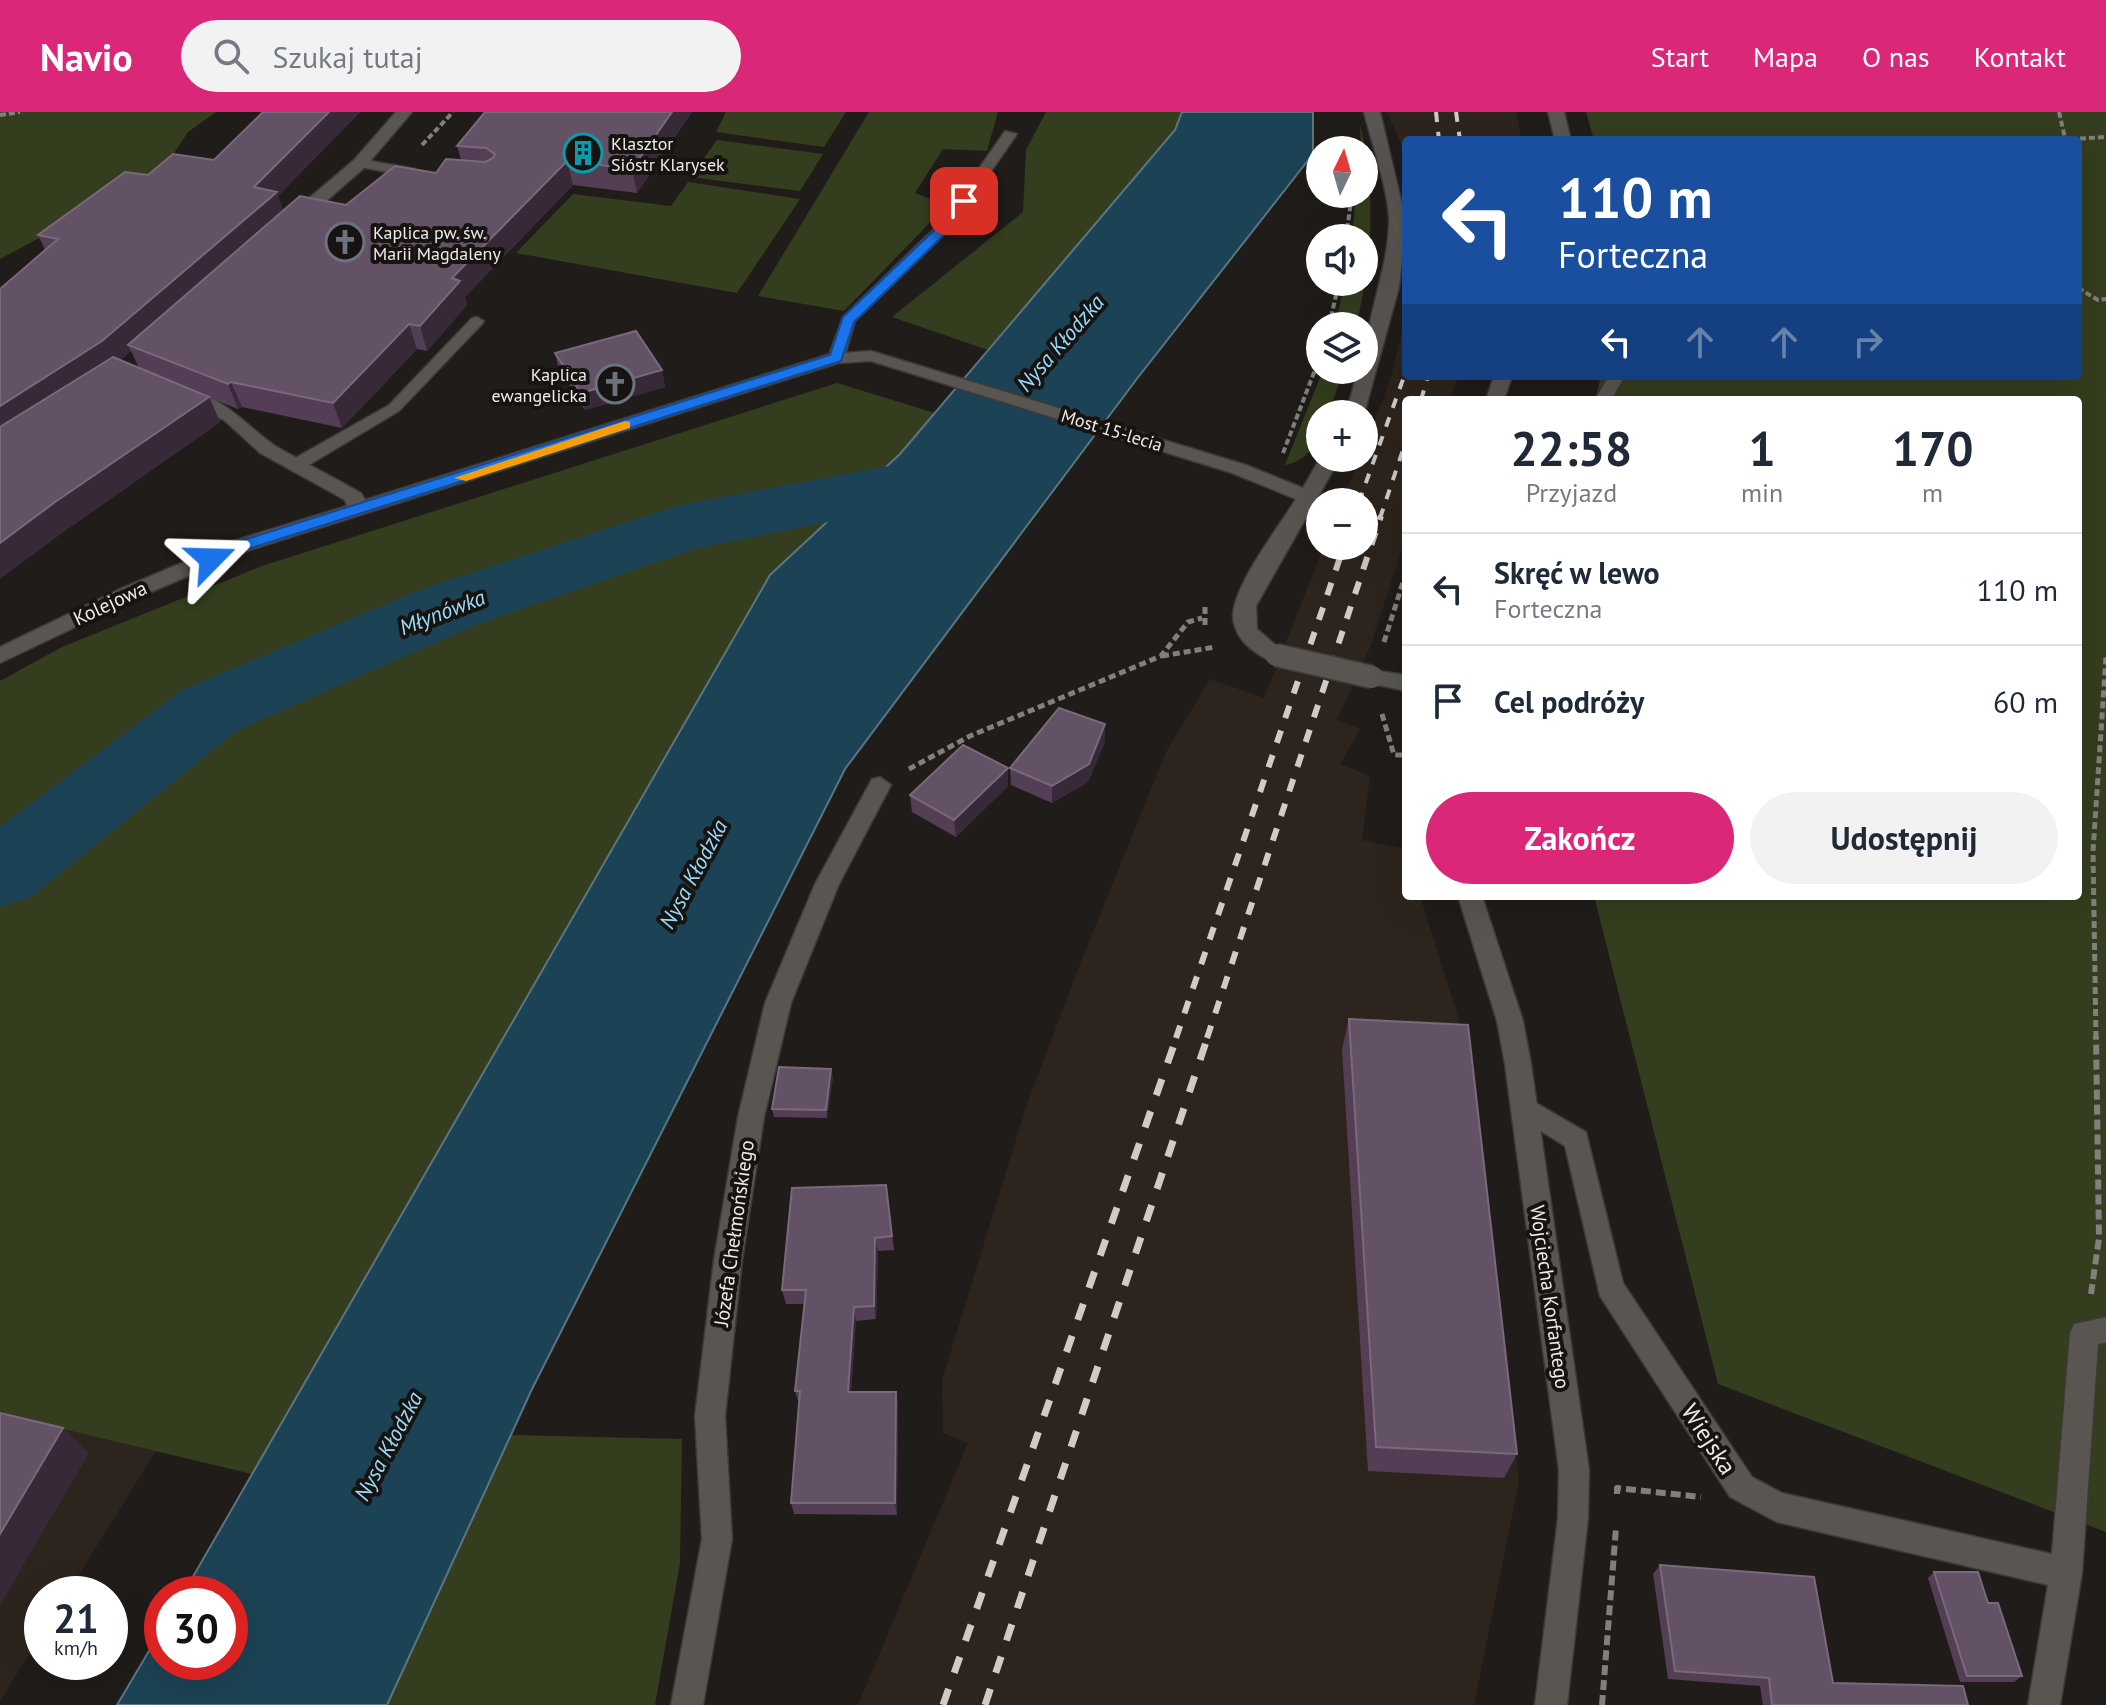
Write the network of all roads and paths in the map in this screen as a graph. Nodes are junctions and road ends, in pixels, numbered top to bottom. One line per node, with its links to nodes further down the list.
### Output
1 (20, 112): 6 (path)
2 (404, 112): 13 (street)
3 (1372, 112): 24 (street)
4 (1556, 112): 8 (street)
5 (2059, 112): 9 (path)
6 (0, 115)
7 (1010, 134): 20 (lane)
8 (1562, 136)
9 (2065, 136)
10 (2106, 137): 11 (path)
11 (2082, 138)
12 (423, 146): 14 (path)
13 (360, 163): 14 (lane); 16 (street)
14 (407, 171): 15 (lane)
15 (433, 175)
16 (279, 234)
17 (2082, 290): 18 (path)
18 (2106, 299)
19 (477, 321): 25 (lane)
20 (836, 358): 21 (street, Kolejowa); 29 (street, Kolejowa)
21 (892, 361): 26 (street, Most 15-lecia)
22 (1311, 384): 26 (path)
23 (172, 392): 25 (street)
24 (1359, 400)
25 (296, 465): 29 (street)
26 (1270, 481): 27 (street)
27 (1306, 496)
28 (1306, 500): 36 (street, bridge)
29 (358, 509): 33 (street, Kolejowa)
30 (1402, 585): 36 (path)
31 (1202, 618): 34 (path)
32 (1215, 647): 34 (path)
33 (0, 656)
34 (1161, 656): 39 (path)
35 (2106, 657): 42 (path)
36 (1372, 677): 37 (street); 38 (path)
37 (1402, 682)
38 (1402, 755)
39 (880, 785): 47 (street, Józefa Chełmońskiego)
40 (1471, 900): 41 (street, Wojciecha Korfantego)
41 (1524, 1107): 46 (street, Wiejska); 48 (street, Wojciecha Korfantego)
42 (2095, 1331): 46 (street)
43 (1701, 1497): 44 (path)
44 (1617, 1503)
45 (1616, 1517): 49 (path)
46 (2066, 1573): 50 (street)
47 (687, 1705)
48 (1551, 1705)
49 (1602, 1705)
50 (2044, 1705)

